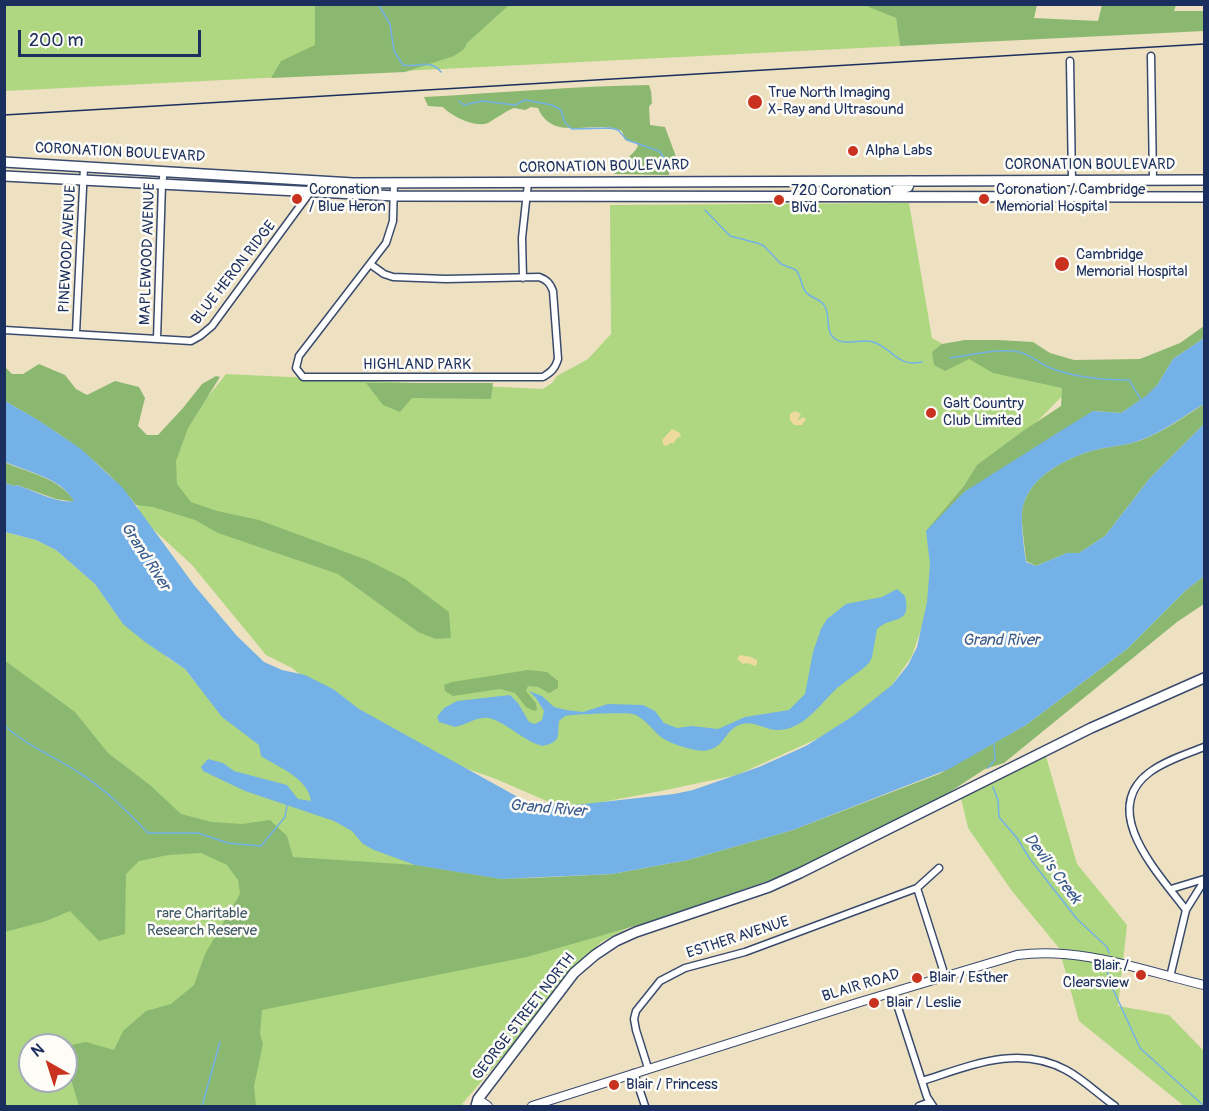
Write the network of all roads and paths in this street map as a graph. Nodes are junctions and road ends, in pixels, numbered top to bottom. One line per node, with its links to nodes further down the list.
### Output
1 (1151, 56): 9 (street)
2 (1070, 61): 14 (street)
3 (4, 162): 4 (main road, CORONATION BOULEVARD)
4 (84, 166): 5 (main road, CORONATION BOULEVARD); 11 (street, PINEWOOD AVENUE)
5 (164, 171): 6 (main road, CORONATION BOULEVARD); 17 (street, MAPLEWOOD AVENUE)
6 (218, 174): 8 (main road, CORONATION BOULEVARD); 18 (main road)
7 (4, 176): 11 (main road, CORONATION BOULEVARD)
8 (313, 180): 13 (main road, CORONATION BOULEVARD); 19 (street, BLUE HERON RIDGE)
9 (1153, 180): 10 (main road, CORONATION BOULEVARD); 14 (main road, CORONATION BOULEVARD)
10 (1204, 180)
11 (84, 181): 17 (main road, CORONATION BOULEVARD); 28 (street, PINEWOOD AVENUE)
12 (910, 181): 14 (main road, CORONATION BOULEVARD); 16 (main road, CORONATION BOULEVARD); 22 (main road)
13 (394, 182): 15 (main road, CORONATION BOULEVARD); 20 (street, HIGHLAND PARK)
14 (1072, 182)
15 (528, 183): 16 (main road, CORONATION BOULEVARD); 24 (street)
16 (645, 183): 21 (main road)
17 (162, 184): 18 (main road, CORONATION BOULEVARD); 29 (street, MAPLEWOOD AVENUE)
18 (218, 187): 19 (main road, CORONATION BOULEVARD)
19 (311, 193): 20 (main road, CORONATION BOULEVARD); 29 (street, BLUE HERON RIDGE)
20 (395, 196): 24 (main road, CORONATION BOULEVARD); 25 (street, HIGHLAND PARK)
21 (645, 196): 22 (main road, CORONATION BOULEVARD); 24 (main road, CORONATION BOULEVARD)
22 (885, 196): 23 (main road, CORONATION BOULEVARD)
23 (1204, 196)
24 (527, 197): 26 (street)
25 (370, 264): 26 (street, HIGHLAND PARK); 26 (street, HIGHLAND PARK)
26 (523, 278)
27 (4, 330): 28 (street, BLUE HERON RIDGE)
28 (76, 333): 29 (street, BLUE HERON RIDGE)
29 (157, 339)
30 (1204, 678): 44 (main road, GEORGE STREET NORTH)
31 (1204, 747): 35 (street)
32 (939, 868): 34 (street, ESTHER AVENUE)
33 (1204, 880): 35 (street); 36 (street)
34 (917, 888): 37 (street); 41 (street, ESTHER AVENUE)
35 (1171, 889): 36 (street)
36 (1186, 910): 38 (street)
37 (945, 976): 38 (street, BLAIR ROAD); 40 (street, BLAIR ROAD)
38 (1170, 977): 39 (street, BLAIR ROAD)
39 (1204, 985)
40 (893, 992): 41 (street, BLAIR ROAD); 43 (street)
41 (648, 1068): 42 (street, BLAIR ROAD)
42 (634, 1073): 48 (street, BLAIR ROAD); 49 (street)
43 (922, 1081): 45 (street); 51 (street)
44 (477, 1103): 46 (main road); 47 (street)
45 (932, 1105): 50 (street)
46 (466, 1107)
47 (488, 1107)
48 (532, 1107)
49 (645, 1107)
50 (919, 1107)
51 (1115, 1107)

